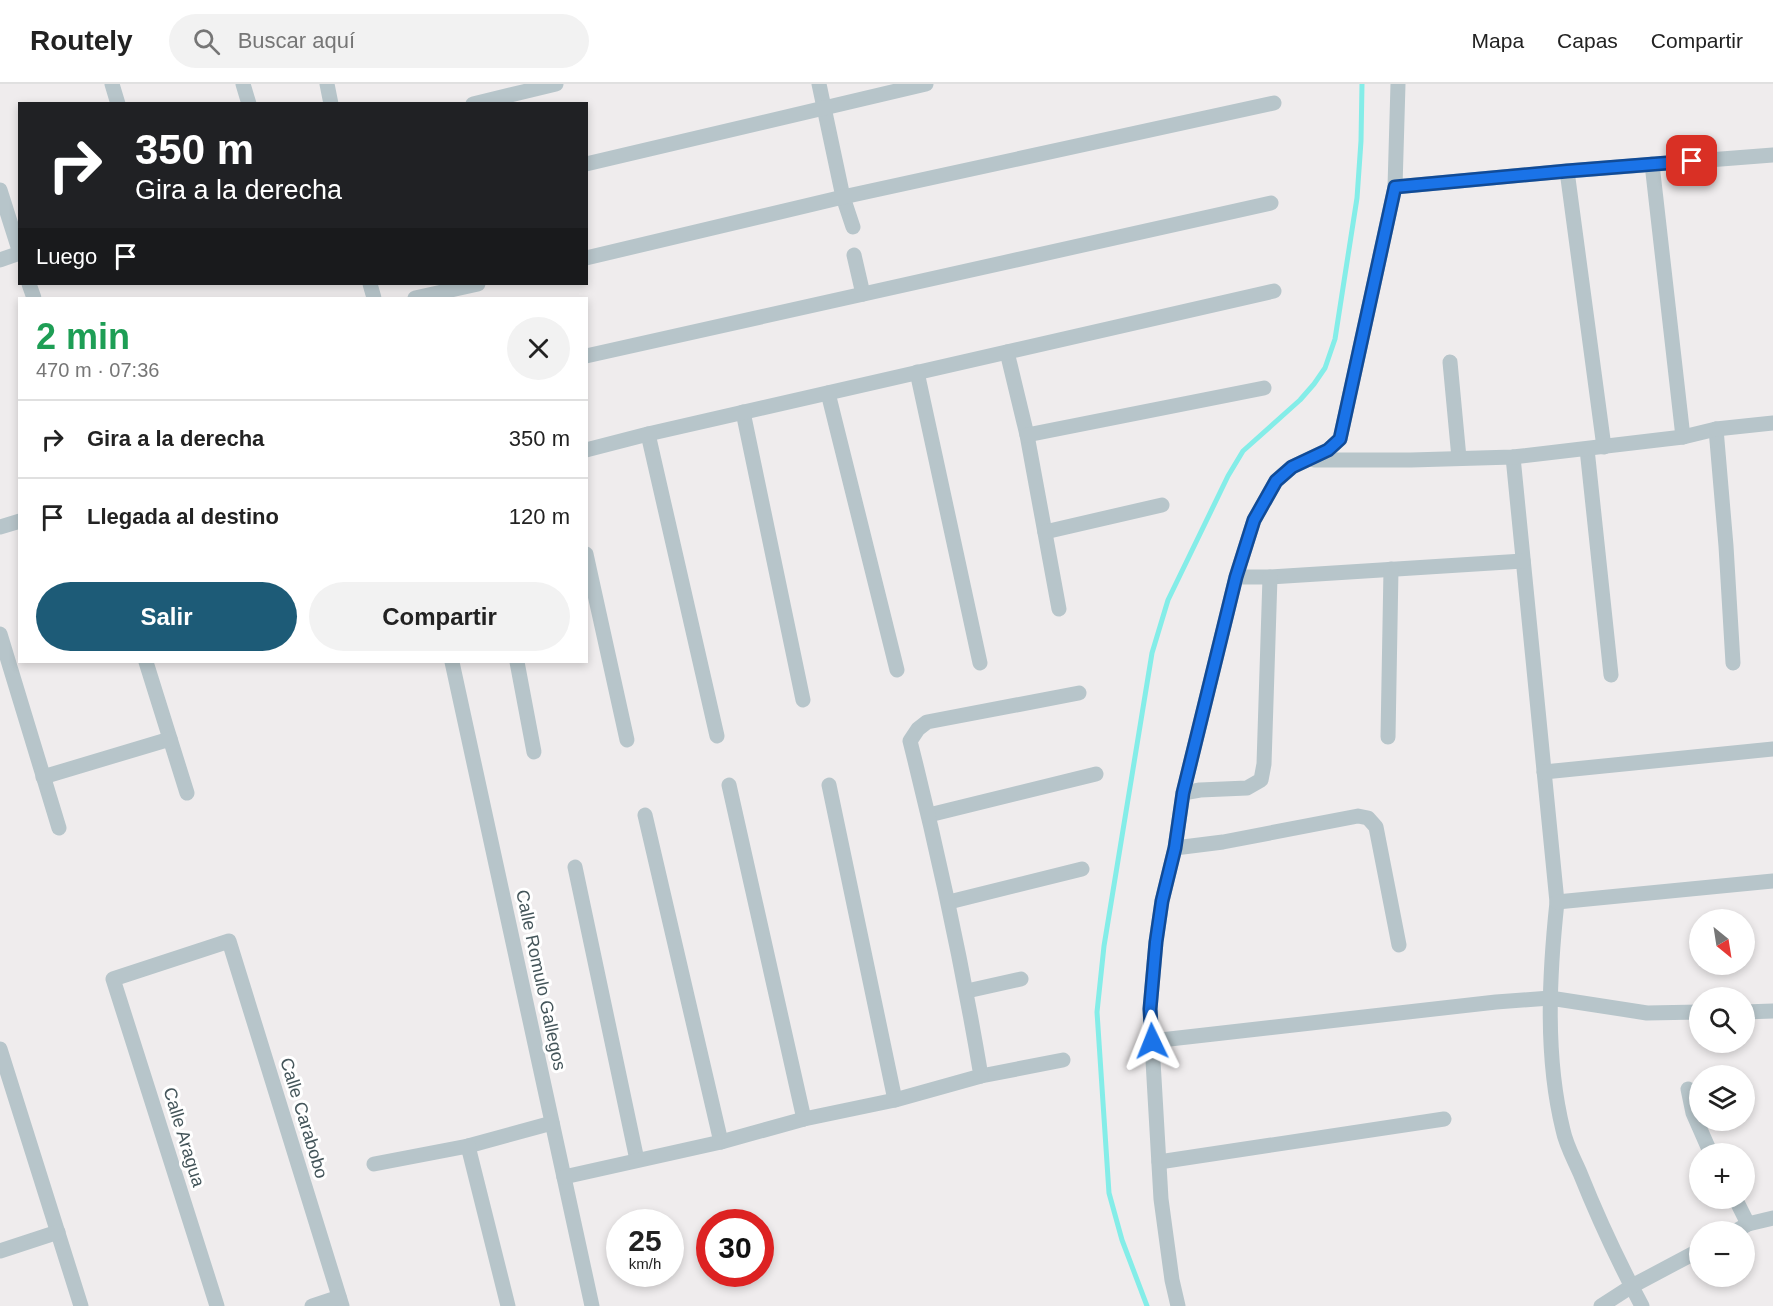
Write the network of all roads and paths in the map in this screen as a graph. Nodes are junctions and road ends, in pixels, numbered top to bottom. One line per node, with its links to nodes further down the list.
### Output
1 (112, 84): 8 (street)
2 (243, 84): 9 (street)
3 (327, 84): 10 (street)
4 (556, 84): 11 (street)
5 (819, 84): 13 (street)
6 (926, 84): 13 (street)
7 (1398, 84): 18 (street)
8 (117, 102)
9 (248, 102)
10 (331, 102)
11 (480, 102)
12 (1274, 103): 20 (street)
13 (824, 108): 15 (street); 20 (street)
14 (1773, 155): 16 (street)
15 (588, 164)
16 (1652, 164): 17 (street); 43 (street)
17 (1567, 171): 18 (street); 44 (street)
18 (1395, 187): 49 (street)
19 (0, 190): 23 (street)
20 (843, 197): 22 (street); 26 (street)
21 (1271, 203): 30 (street)
22 (853, 227)
23 (18, 247)
24 (18, 254): 27 (street)
25 (854, 255): 30 (street)
26 (588, 258)
27 (0, 260)
28 (473, 285): 31 (street)
29 (1274, 291): 32 (street)
30 (863, 294): 33 (street)
31 (419, 297)
32 (1007, 352): 35 (street); 42 (street)
33 (588, 356)
34 (1450, 362): 48 (street)
35 (917, 372): 37 (street); 64 (street)
36 (1264, 388): 42 (street)
37 (828, 393): 38 (street); 66 (street)
38 (743, 412): 41 (street); 69 (street)
39 (1773, 423): 40 (street)
40 (1716, 429): 43 (street); 65 (street)
41 (648, 434): 45 (street); 70 (street)
42 (1027, 435): 53 (street)
43 (1683, 437): 44 (street)
44 (1604, 447): 46 (street)
45 (588, 449)
46 (1587, 449): 47 (street); 67 (street)
47 (1513, 457): 48 (street); 54 (street)
48 (1460, 459): 49 (street)
49 (1306, 460): 57 (street)
50 (1162, 505): 53 (street)
51 (18, 522): 52 (street)
52 (0, 527)
53 (1045, 532): 59 (street)
54 (1523, 561): 56 (street); 76 (street)
55 (588, 563): 73 (street)
56 (1391, 570): 58 (street); 71 (street)
57 (1236, 577): 58 (street); 82 (street)
58 (1270, 578): 82 (street)
59 (1059, 609)
60 (0, 634): 78 (street)
61 (146, 663): 72 (street)
62 (452, 663): 108 (street, Calle Romulo Gallegos)
63 (517, 663): 75 (street)
64 (980, 663)
65 (1734, 663)
66 (897, 670)
67 (1611, 675)
68 (1078, 693): 84 (street)
69 (803, 700)
70 (717, 736)
71 (1388, 737)
72 (170, 739): 78 (street); 81 (street)
73 (627, 740)
74 (1773, 749): 76 (street)
75 (534, 752)
76 (1544, 772): 91 (street)
77 (1096, 774): 84 (street)
78 (43, 777): 85 (street)
79 (729, 784): 106 (street)
80 (829, 785): 105 (street)
81 (187, 793)
82 (1183, 793): 86 (street)
83 (645, 815): 109 (street)
84 (928, 815): 90 (street)
85 (58, 828)
86 (1175, 848): 92 (street); 100 (street)
87 (575, 867): 112 (street)
88 (1082, 869): 90 (street)
89 (1773, 881): 91 (street)
90 (949, 902): 95 (street)
91 (1557, 902): 96 (street)
92 (1399, 945)
93 (113, 979): 122 (street, Calle Carabobo); 124 (street, Calle Aragua)
94 (1021, 979): 95 (street)
95 (967, 991): 103 (street)
96 (1550, 998): 98 (street); 100 (street); 121 (street)
97 (1773, 1011): 99 (street)
98 (1689, 1012)
99 (1755, 1012)
100 (1152, 1041): 113 (street)
101 (0, 1049): 118 (street)
102 (1063, 1060): 103 (street)
103 (981, 1076): 105 (street)
104 (1688, 1089): 110 (street)
105 (895, 1100): 106 (street)
106 (804, 1119): 109 (street)
107 (1444, 1119): 113 (street)
108 (552, 1123): 111 (street); 115 (street, Calle Romulo Gallegos)
109 (721, 1142): 112 (street)
110 (1706, 1143)
111 (468, 1146): 114 (street); 126 (street)
112 (638, 1160): 115 (street)
113 (1159, 1162): 128 (street)
114 (374, 1164)
115 (564, 1177): 127 (street, Calle Romulo Gallegos)
116 (1773, 1218): 117 (street)
117 (1755, 1222)
118 (58, 1232): 119 (street); 123 (street)
119 (0, 1251)
120 (1689, 1256): 121 (street)
121 (1632, 1286): 129 (street); 130 (street)
122 (341, 1302): 125 (street)
123 (81, 1306)
124 (217, 1306)
125 (312, 1306)
126 (508, 1306)
127 (592, 1306)
128 (1178, 1306)
129 (1601, 1306)
130 (1642, 1306)

